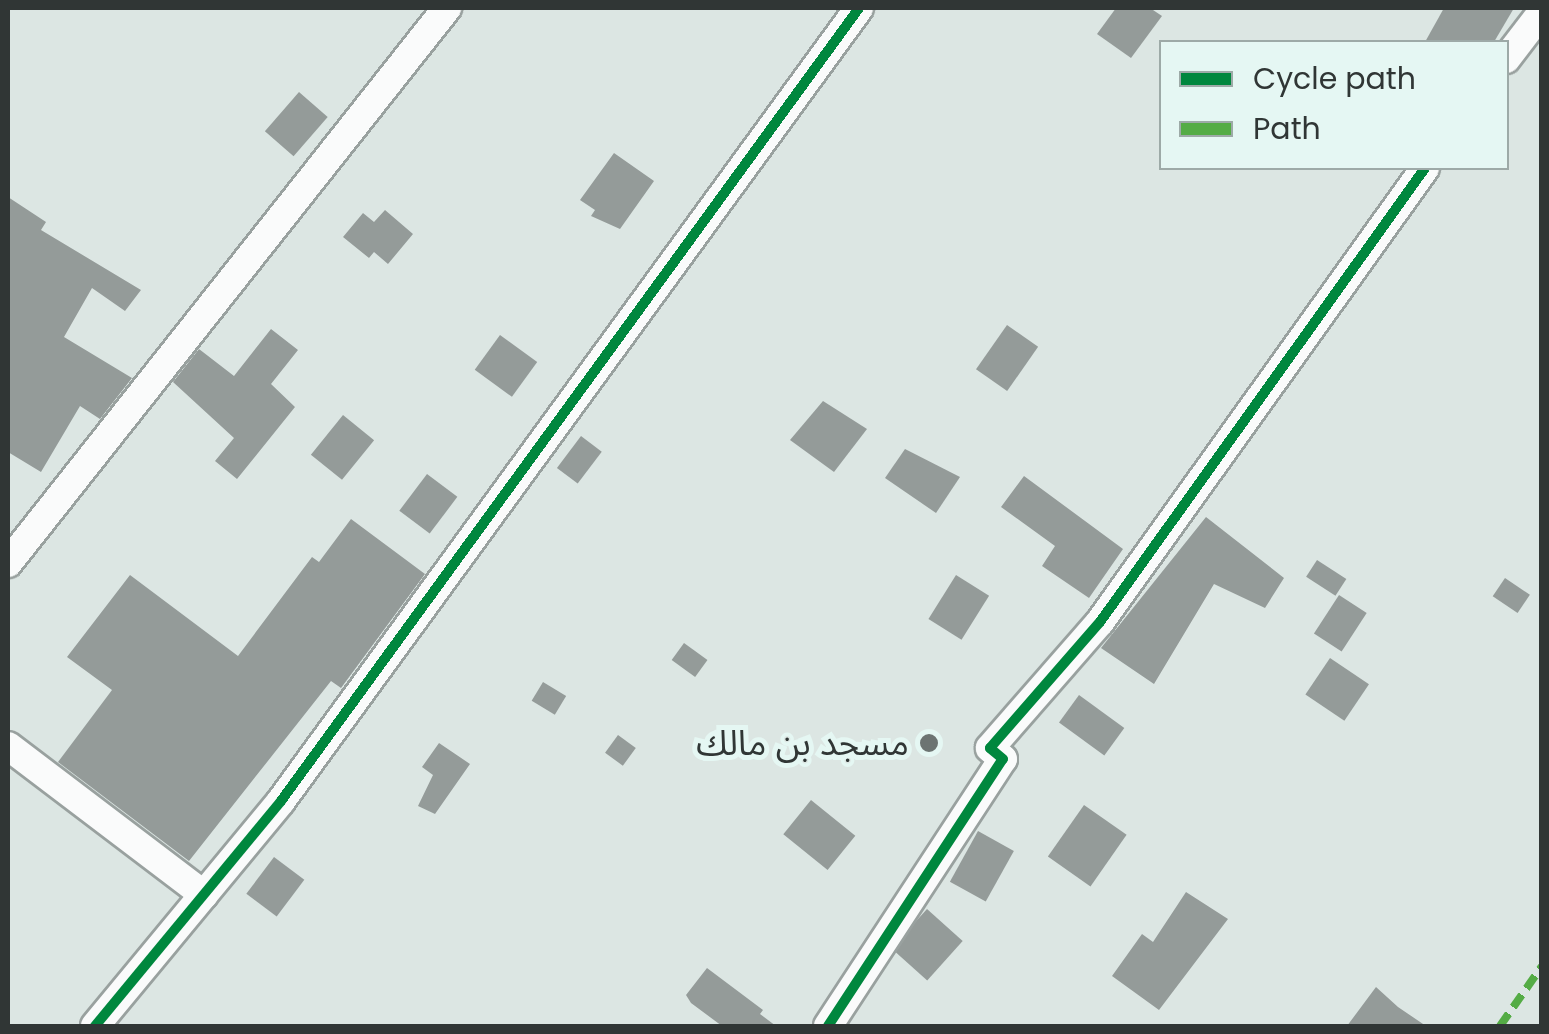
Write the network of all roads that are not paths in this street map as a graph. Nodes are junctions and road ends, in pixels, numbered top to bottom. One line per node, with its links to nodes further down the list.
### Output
1 (447, 8): 6 (street)
2 (858, 8): 8 (street)
3 (1542, 12): 4 (street)
4 (1509, 55)
5 (1424, 170): 10 (street)
6 (8, 564)
7 (8, 746): 8 (street)
8 (204, 895): 9 (street)
9 (95, 1026)
10 (828, 1026)

